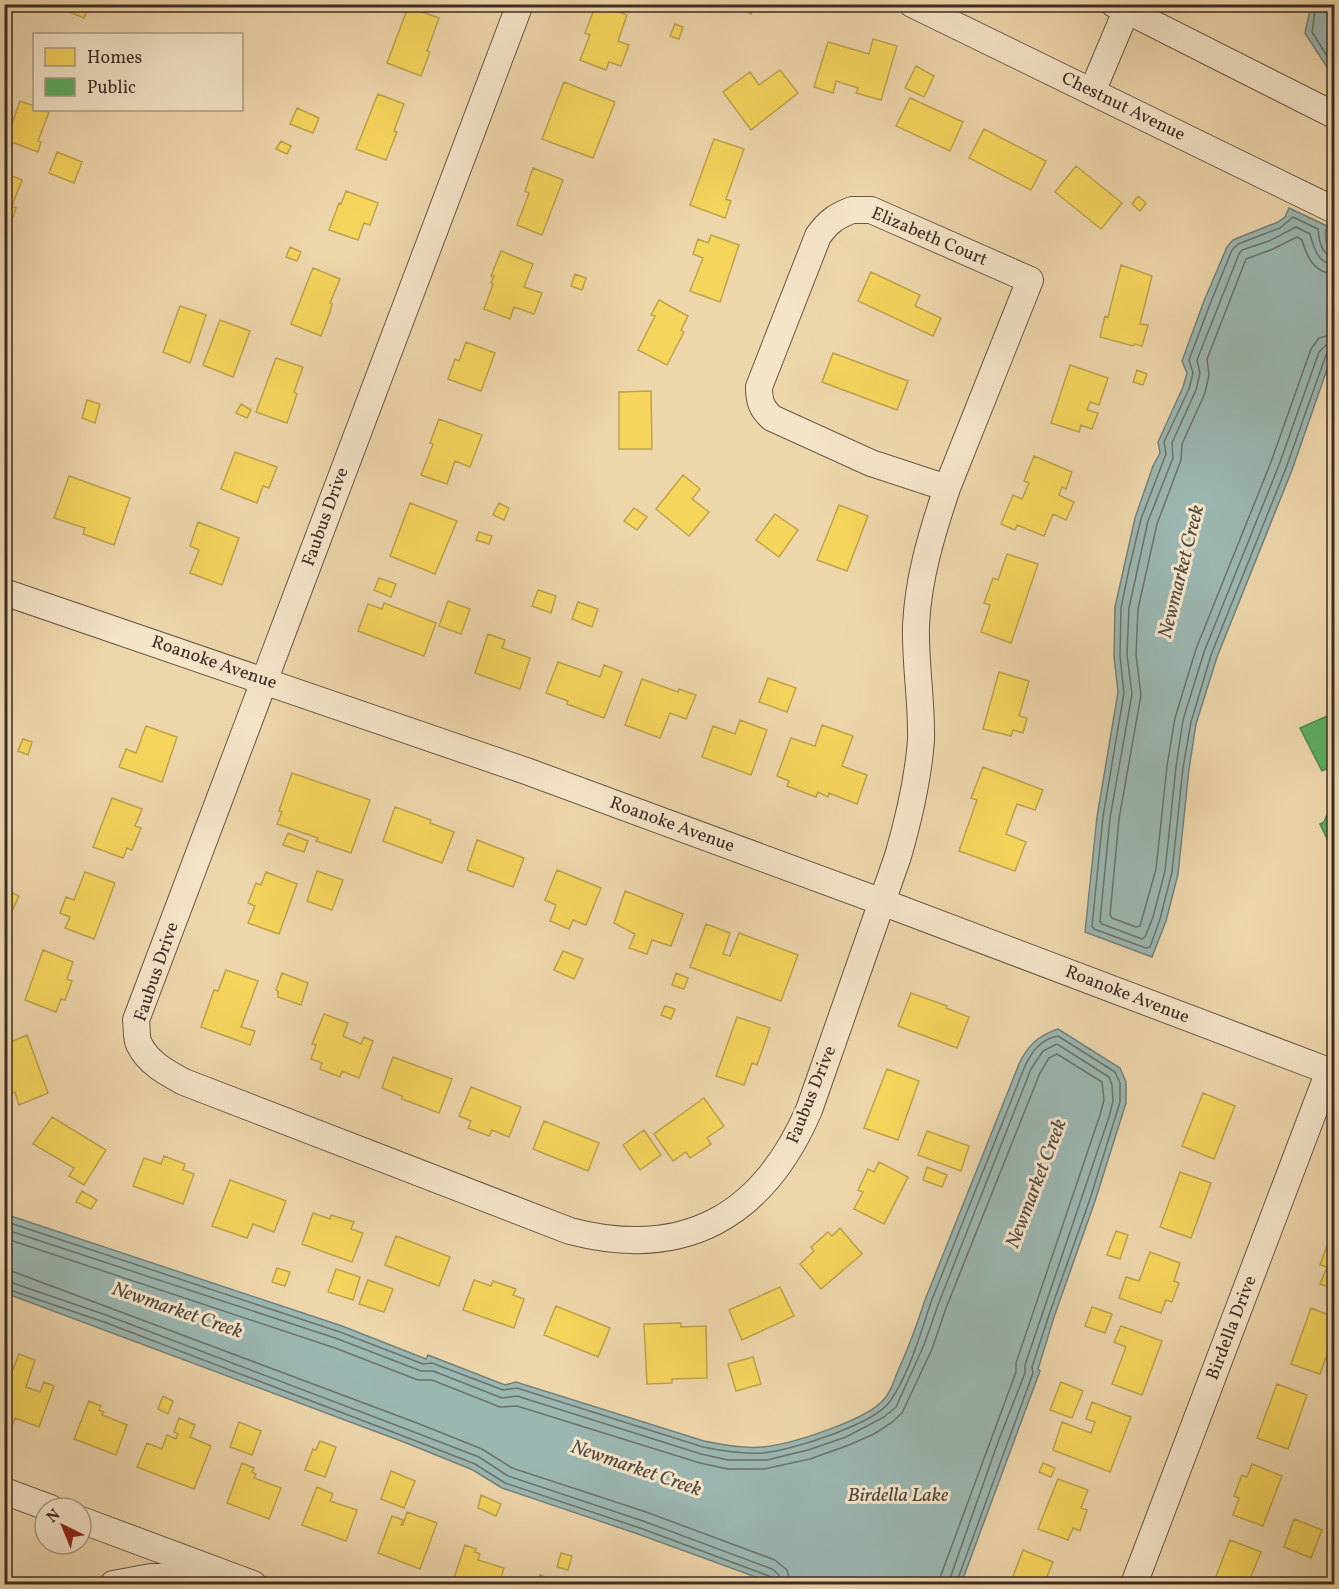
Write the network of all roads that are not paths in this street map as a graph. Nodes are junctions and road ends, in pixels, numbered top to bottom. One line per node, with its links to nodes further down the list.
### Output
1 (519, 4): 9 (street, Faubus Drive)
2 (912, 4): 4 (street, Chestnut Avenue)
3 (1123, 7): 4 (street); 5 (street)
4 (1092, 92): 6 (street, Chestnut Avenue)
5 (1335, 115)
6 (1335, 210)
7 (947, 488): 7 (street, Elizabeth Court); 10 (street, Elizabeth Court)
8 (4, 591): 9 (street, Roanoke Avenue)
9 (265, 681): 10 (street, Roanoke Avenue); 10 (street, Faubus Drive)
10 (882, 902): 11 (street, Roanoke Avenue)
11 (1332, 1072): 18 (street, Birdella Drive)
12 (4, 1491): 13 (street)
13 (33, 1502)
14 (93, 1525): 15 (street)
15 (226, 1575): 16 (street); 17 (street)
16 (113, 1584)
17 (253, 1584)
18 (1134, 1584)

